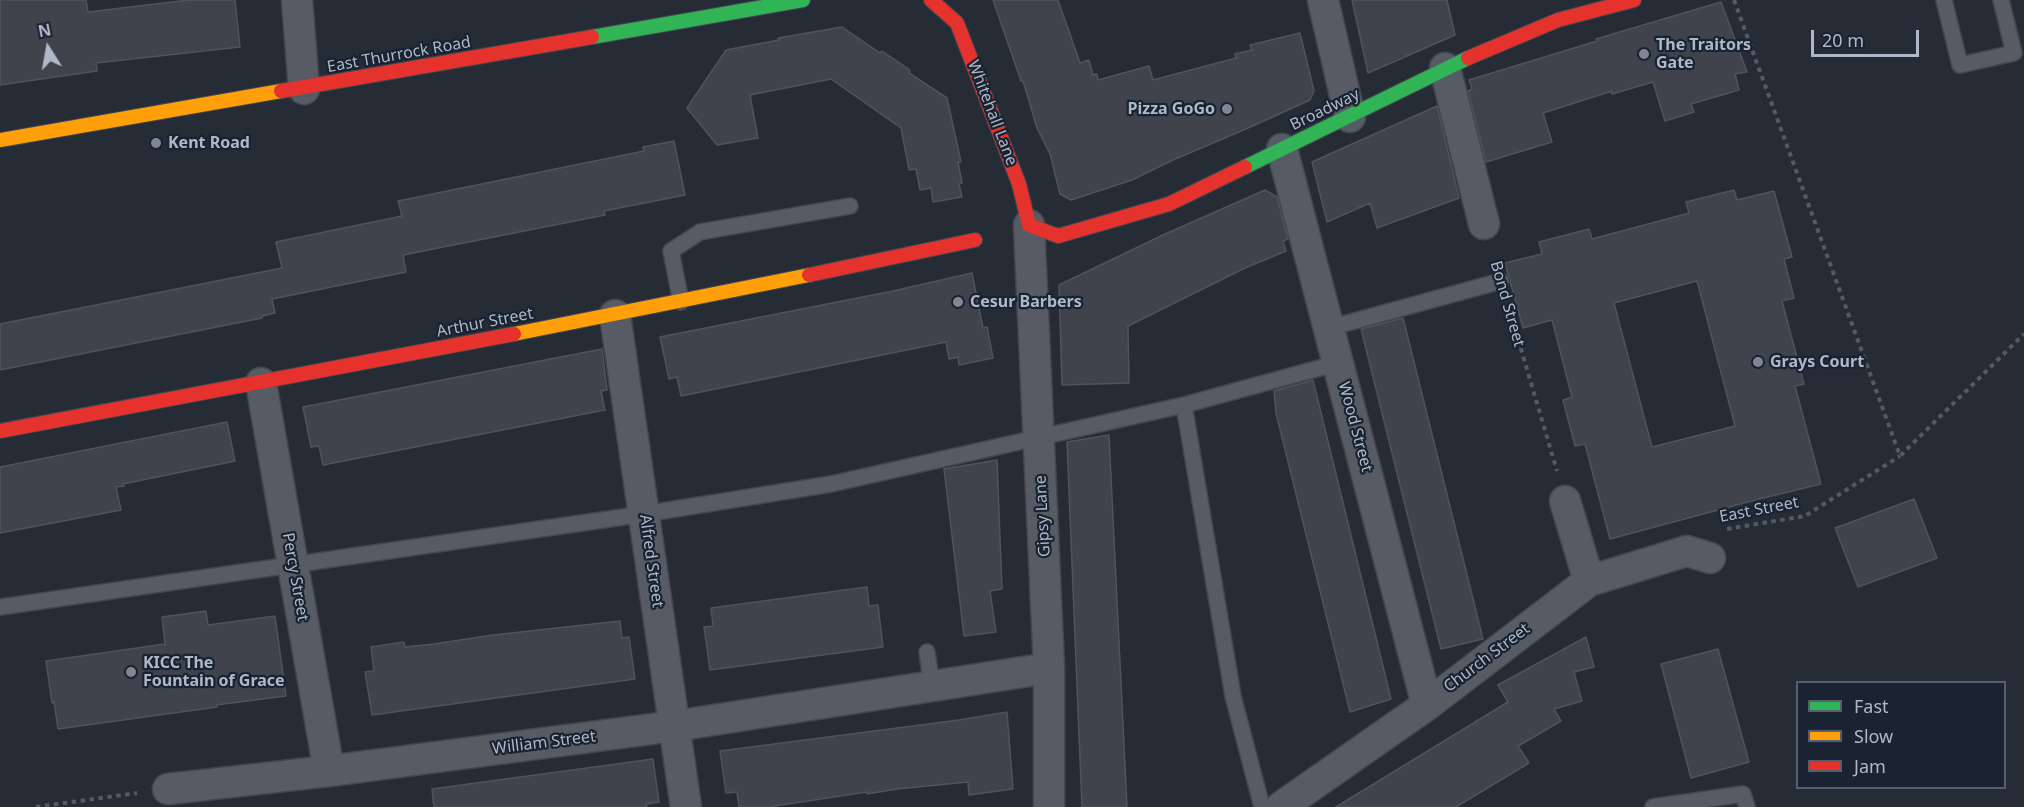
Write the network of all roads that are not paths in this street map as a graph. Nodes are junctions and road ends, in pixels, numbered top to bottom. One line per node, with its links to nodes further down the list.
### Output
1 (297, 0): 12 (street)
2 (803, 0): 8 (main road, East Thurrock Road)
3 (931, 0): 10 (main road)
4 (1323, 0): 13 (street)
5 (1634, 0): 9 (main road, Broadway)
6 (1944, 0): 7 (lane)
7 (2001, 0)
8 (733, 6): 12 (main road, East Thurrock Road)
9 (1556, 10): 11 (main road, Broadway)
10 (955, 12): 18 (main road, Whitehall Lane)
11 (1444, 68): 13 (main road, Broadway); 17 (street)
12 (304, 88): 14 (main road, East Thurrock Road)
13 (1350, 117): 15 (main road, Broadway)
14 (0, 140)
15 (1282, 149): 18 (main road, Broadway); 23 (street, Wood Street)
16 (850, 206): 21 (lane)
17 (1484, 224)
18 (1029, 225): 28 (street, Gipsy Lane)
19 (975, 240): 21 (main road, Arthur Street)
20 (1501, 281): 23 (lane)
21 (681, 302): 22 (main road, Arthur Street)
22 (615, 315): 25 (main road, Arthur Street); 30 (street, Alfred Street)
23 (1329, 328): 24 (street, Wood Street)
24 (1338, 363): 26 (lane); 38 (street, Wood Street)
25 (261, 383): 27 (main road, Arthur Street); 32 (street, Percy Street)
26 (1184, 405): 28 (lane); 44 (lane)
27 (0, 431)
28 (1039, 436): 30 (lane); 36 (street, Gipsy Lane)
29 (1563, 491): 33 (street)
30 (644, 514): 32 (lane); 39 (street, Alfred Street)
31 (1699, 554): 33 (street, Church Street)
32 (292, 565): 34 (lane); 40 (street, Percy Street)
33 (1589, 581): 38 (street, Church Street)
34 (0, 607)
35 (927, 652): 37 (lane)
36 (1049, 668): 37 (street, William Street); 43 (street, Gipsy Lane)
37 (932, 686): 39 (street, William Street)
38 (1427, 705): 45 (street, Church Street)
39 (675, 726): 40 (street, William Street); 42 (street, Alfred Street)
40 (328, 771): 41 (street, William Street)
41 (168, 789)
42 (686, 807)
43 (1049, 807)
44 (1262, 807)
45 (1281, 807)
46 (1653, 807): 47 (lane)
47 (1747, 807)

